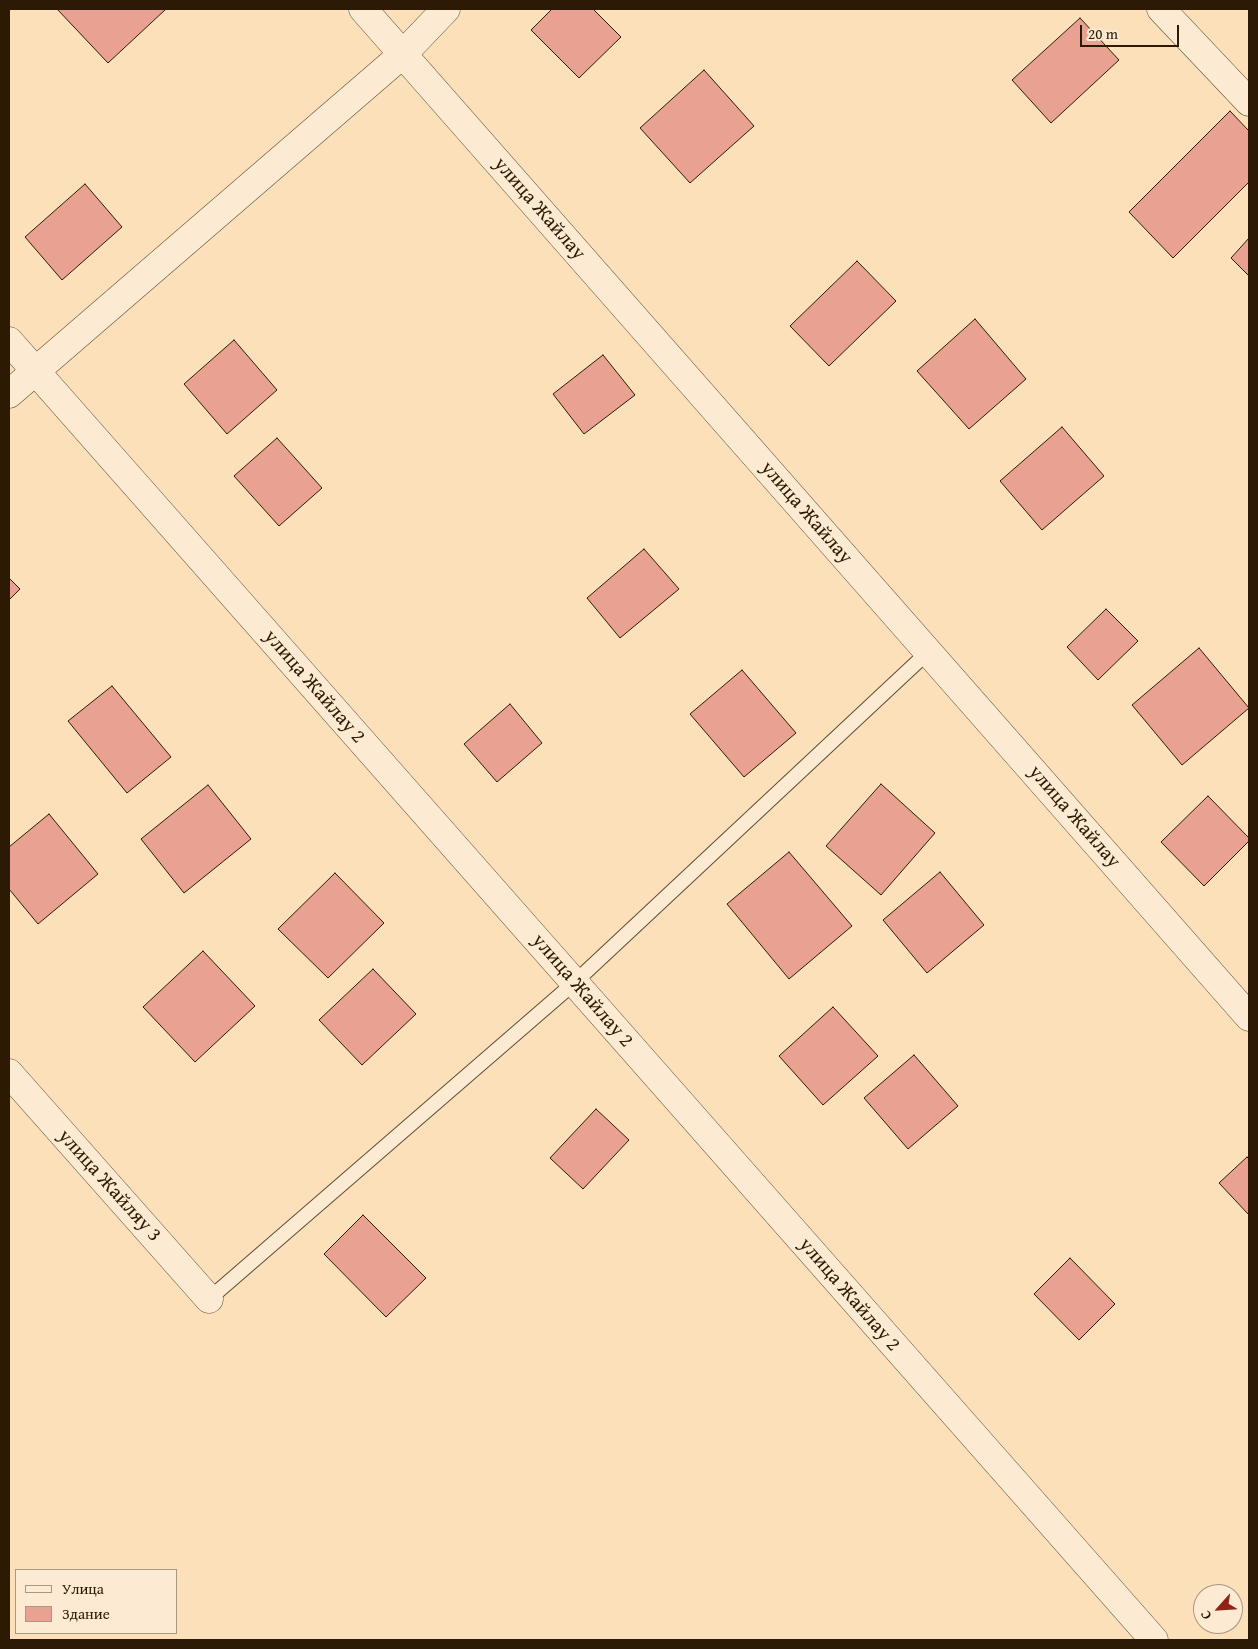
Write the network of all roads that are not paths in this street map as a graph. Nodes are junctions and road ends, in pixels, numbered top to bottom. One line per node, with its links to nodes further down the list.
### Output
1 (363, 9): 4 (street, улица Жайлау)
2 (446, 9): 4 (street)
3 (1160, 9): 5 (street)
4 (403, 54): 7 (street); 9 (street, улица Жайлау)
5 (1249, 102)
6 (9, 341): 7 (street, улица Жайлау 2)
7 (35, 372): 8 (street); 10 (street, улица Жайлау 2)
8 (9, 394)
9 (928, 652): 10 (lane); 11 (street, улица Жайлау)
10 (574, 982): 13 (lane); 14 (street, улица Жайлау 2)
11 (1249, 1017)
12 (9, 1073): 13 (street, улица Жайляу 3)
13 (209, 1299)
14 (1154, 1640)

